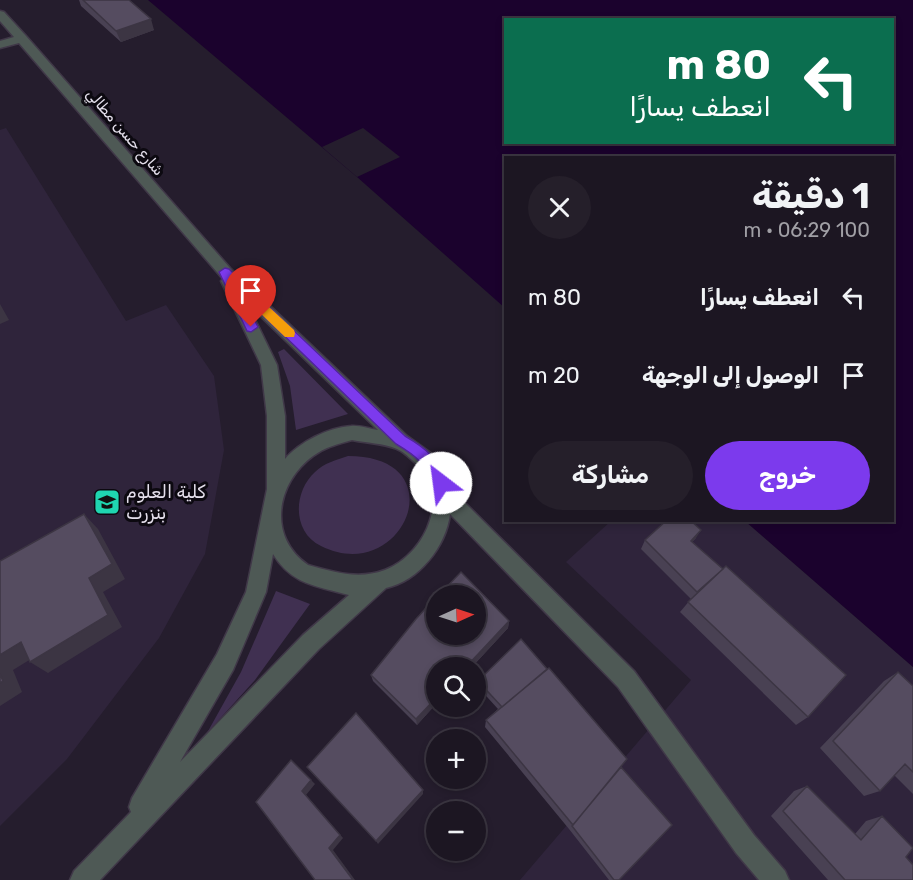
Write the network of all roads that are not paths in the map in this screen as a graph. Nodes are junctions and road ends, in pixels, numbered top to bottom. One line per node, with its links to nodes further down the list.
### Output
1 (0, 14): 2 (street, شارع حسن مطالي)
2 (22, 38): 3 (street); 4 (street, شارع حسن مطالي)
3 (0, 45)
4 (225, 272): 5 (street); 6 (street)
5 (400, 440): 6 (street); 7 (street)
6 (275, 489): 8 (street)
7 (444, 495): 9 (street); 12 (street)
8 (270, 510): 9 (street); 10 (street)
9 (379, 582): 10 (street)
10 (127, 832): 11 (street)
11 (83, 880)
12 (776, 880)

